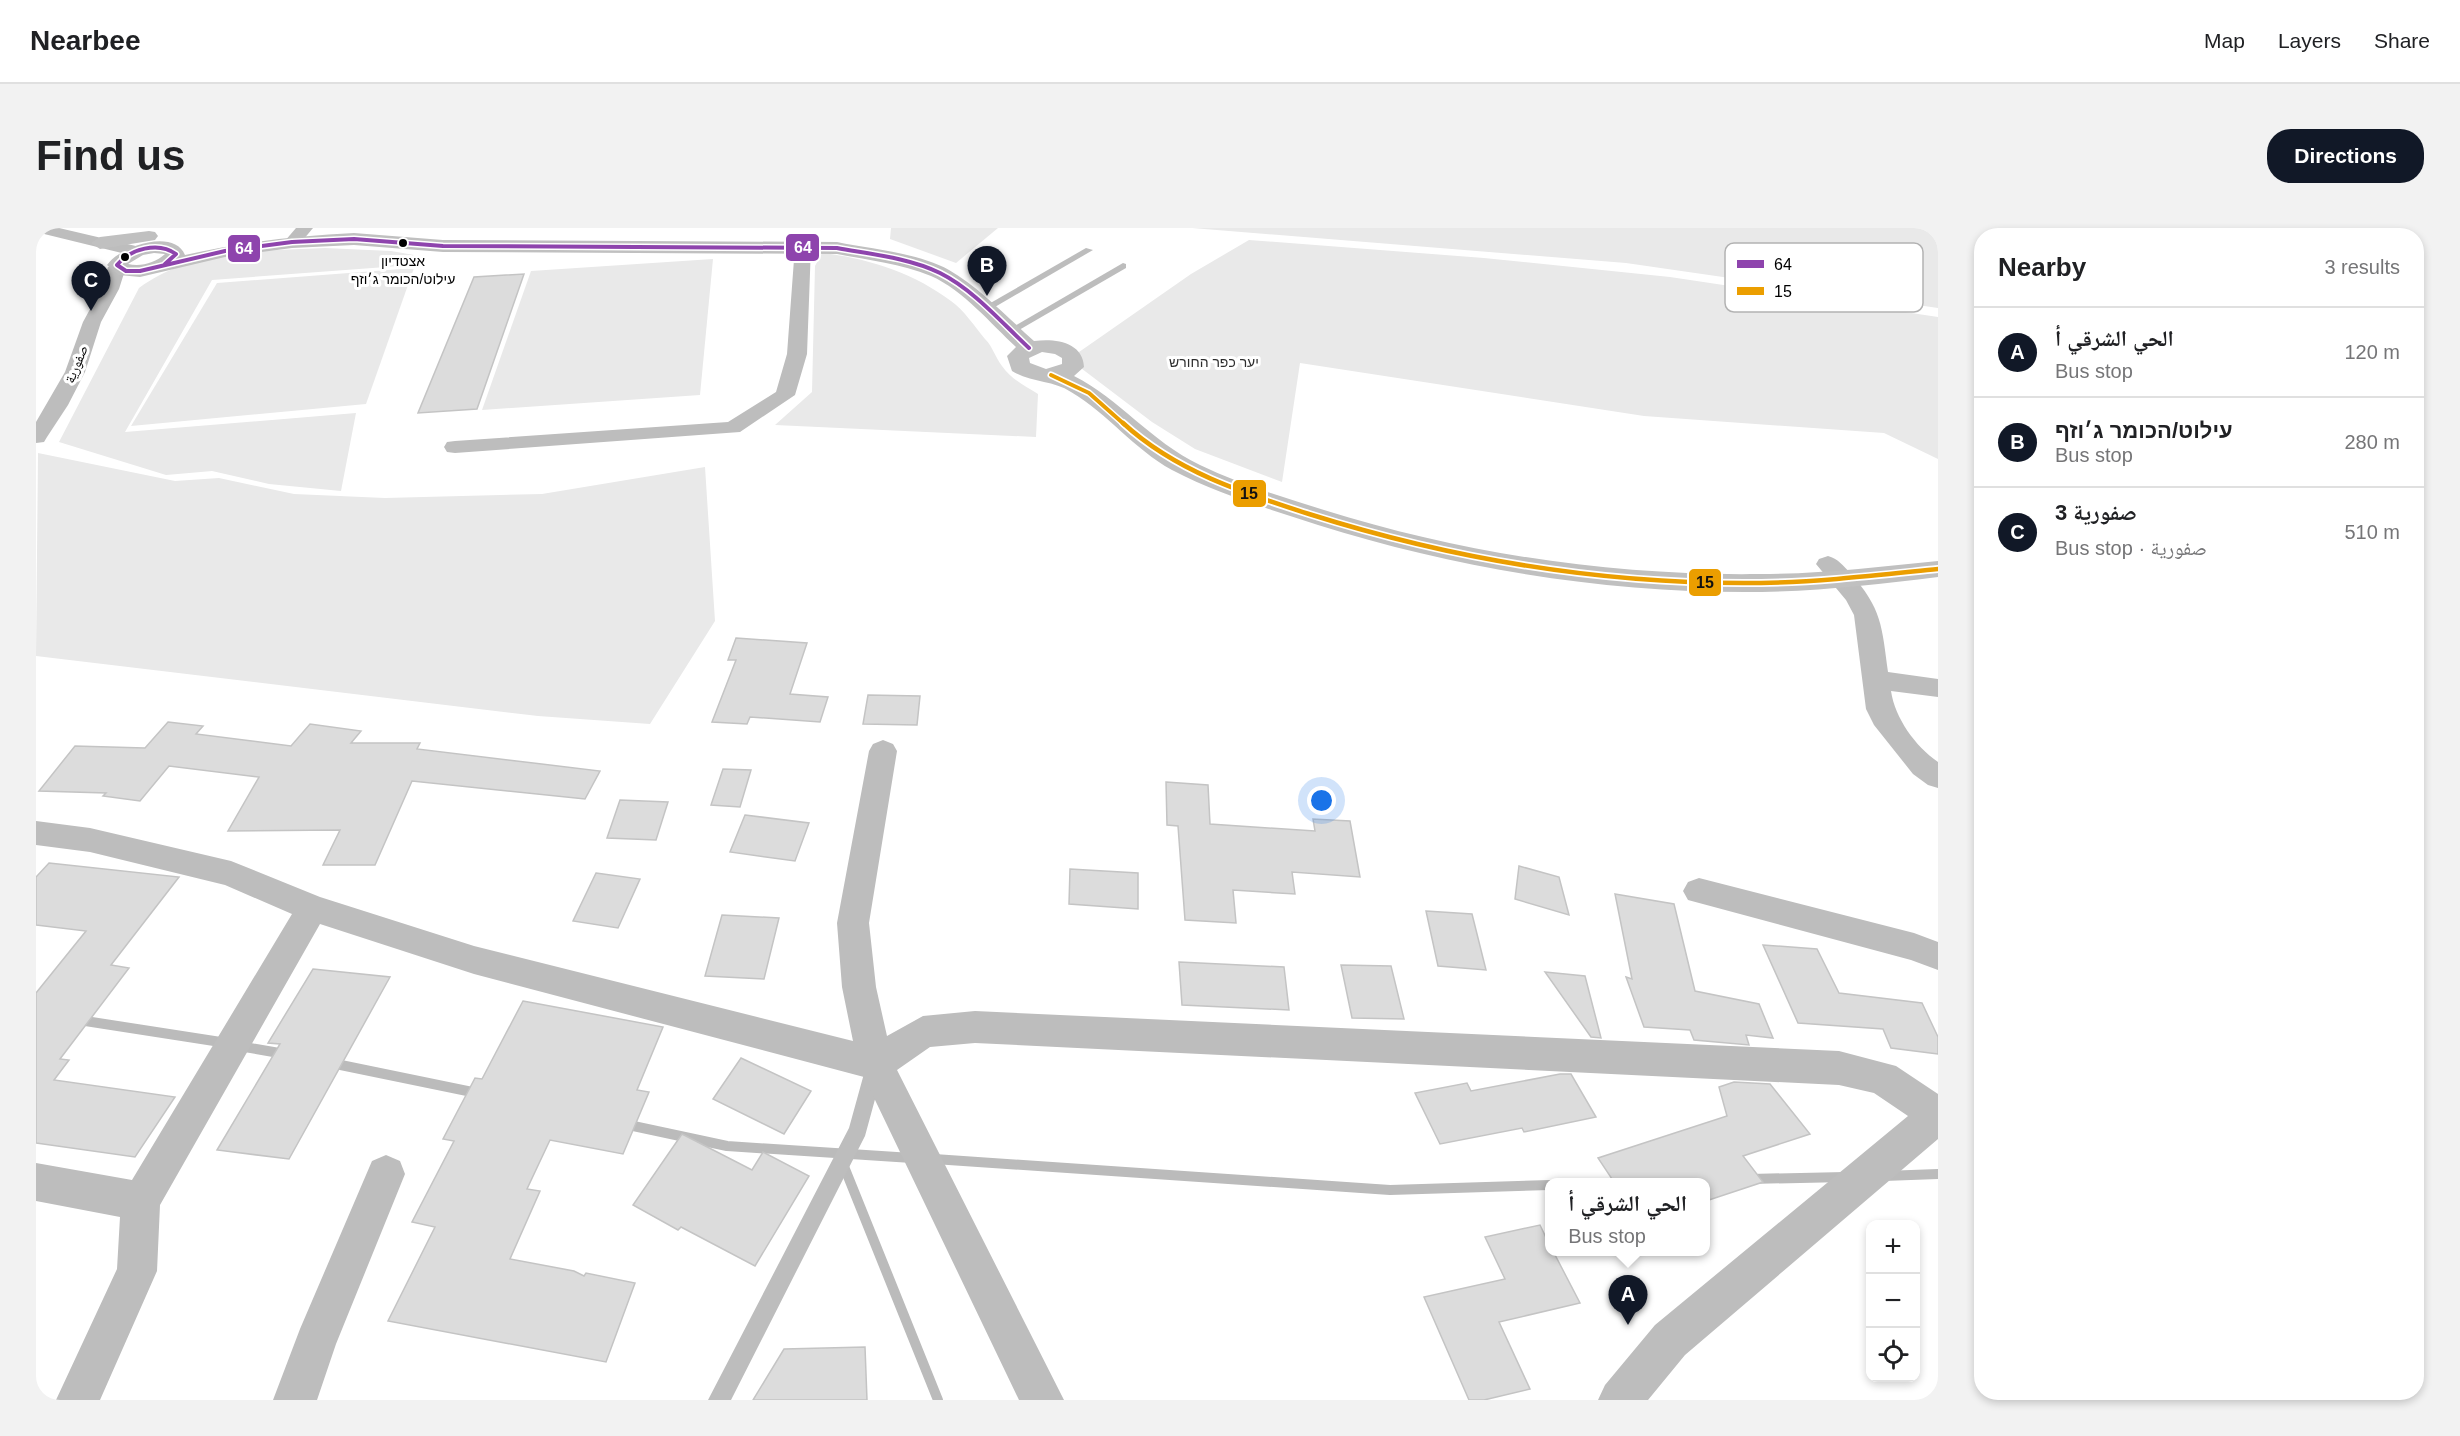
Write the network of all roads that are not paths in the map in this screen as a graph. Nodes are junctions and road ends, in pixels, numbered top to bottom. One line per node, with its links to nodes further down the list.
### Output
1 (38, 228): 3 (street)
2 (299, 235): 5 (street); 6 (street)
3 (74, 238): 4 (street); 9 (street)
4 (100, 243): 6 (street); 7 (street)
5 (803, 246): 12 (street); 18 (street)
6 (168, 248): 7 (street); 9 (street); 11 (street)
7 (140, 250): 9 (street)
8 (1089, 250): 12 (lane)
9 (117, 266): 11 (street, صفورية)
10 (1123, 266): 13 (lane)
11 (110, 289): 17 (street, صفورية)
12 (985, 309): 13 (street)
13 (1011, 331): 14 (street)
14 (1029, 348): 15 (street); 16 (street)
15 (1075, 362): 16 (street); 21 (street)
16 (1051, 375): 21 (street)
17 (36, 437)
18 (455, 447)
19 (1938, 554): 21 (street)
20 (1938, 569): 21 (street)
21 (1835, 572): 22 (street)
22 (1876, 680): 23 (street); 25 (street)
23 (1938, 688)
24 (883, 751): 30 (street)
25 (1938, 777)
26 (36, 833): 28 (street)
27 (1699, 891): 29 (street)
28 (312, 909): 30 (street); 34 (street)
29 (1938, 956)
30 (876, 1064): 31 (street); 37 (lane); 38 (street)
31 (1938, 1115): 39 (street)
32 (386, 1174): 36 (street)
33 (36, 1182): 34 (street)
34 (141, 1201): 35 (street)
35 (78, 1400)
36 (295, 1400)
37 (719, 1400)
38 (1042, 1400)
39 (1620, 1400)

